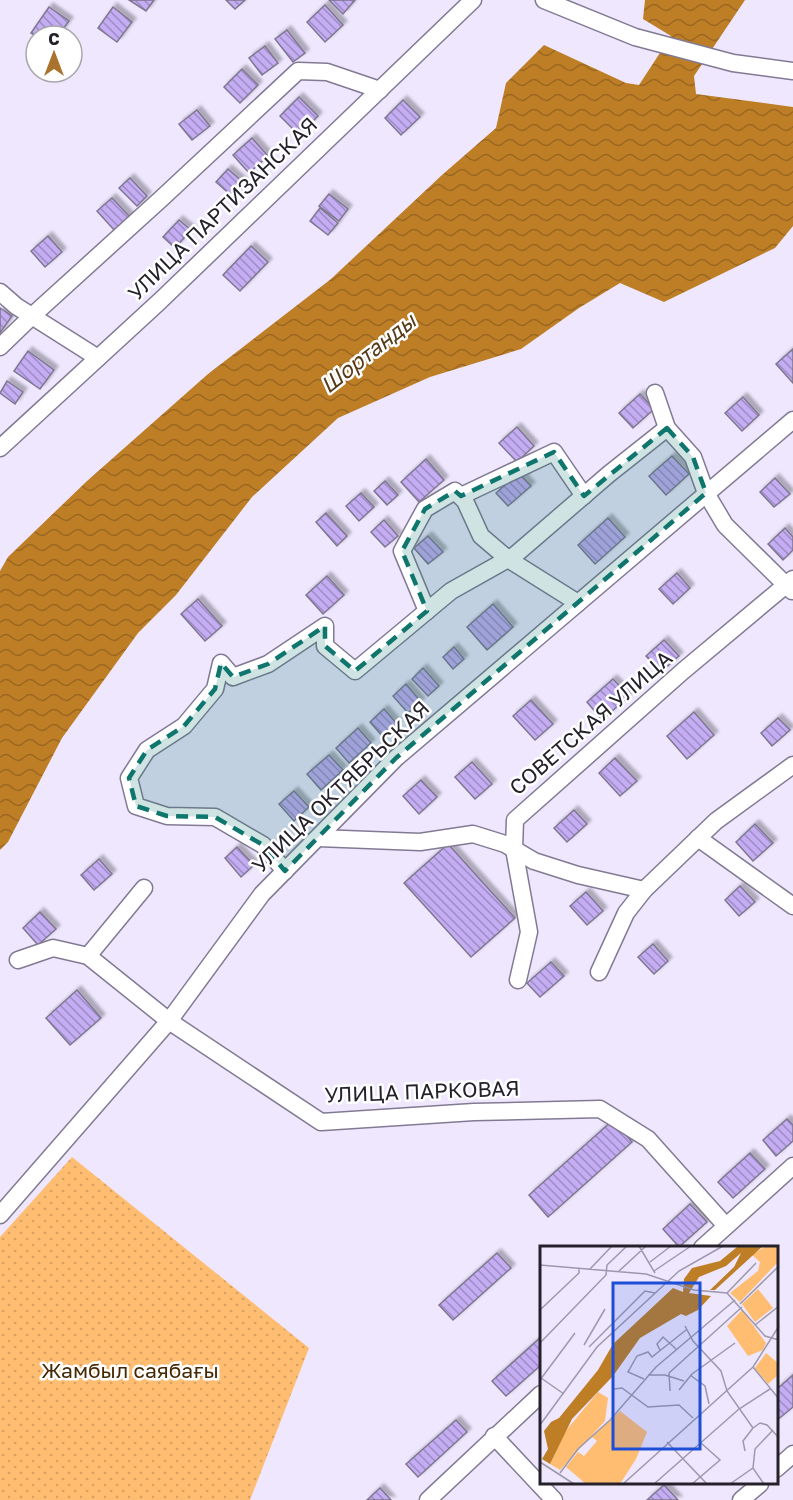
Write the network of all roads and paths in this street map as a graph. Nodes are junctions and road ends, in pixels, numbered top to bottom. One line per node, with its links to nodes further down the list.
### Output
1 (474, 0): 4 (street, УЛИЦА ПАРТИЗАНСКАЯ)
2 (544, 0): 3 (street)
3 (793, 71)
4 (380, 90): 6 (street); 8 (street, УЛИЦА ПАРТИЗАНСКАЯ)
5 (0, 292): 6 (street)
6 (32, 316): 7 (street); 8 (street)
7 (0, 347)
8 (98, 358): 12 (street, УЛИЦА ПАРТИЗАНСКАЯ)
9 (656, 393): 11 (street)
10 (793, 420): 13 (street, УЛИЦА ОКТЯБРЬСКАЯ)
11 (667, 428): 13 (street); 15 (street)
12 (0, 448)
13 (706, 493): 17 (street); 18 (street, УЛИЦА ОКТЯБРЬСКАЯ)
14 (461, 496): 15 (street); 16 (street); 19 (street)
15 (584, 496): 16 (street)
16 (508, 559): 18 (street); 19 (street)
17 (791, 585): 23 (street, СОВЕТСКАЯ УЛИЦА)
18 (578, 603): 21 (street, УЛИЦА ОКТЯБРЬСКАЯ)
19 (427, 611): 24 (street)
20 (793, 765): 22 (street)
21 (318, 838): 23 (street); 24 (street, УЛИЦА ОКТЯБРЬСКАЯ)
22 (698, 838): 26 (street); 27 (street)
23 (514, 849): 26 (street); 31 (street, СОВЕТСКАЯ УЛИЦА)
24 (285, 871): 32 (street, УЛИЦА ОКТЯБРЬСКАЯ)
25 (144, 888): 28 (street)
26 (644, 890): 30 (street)
27 (793, 906)
28 (88, 956): 29 (street, УЛИЦА ПАРКОВАЯ); 32 (street, УЛИЦА ПАРКОВАЯ)
29 (18, 960)
30 (599, 972)
31 (518, 980)
32 (169, 1022): 34 (street, УЛИЦА ОКТЯБРЬСКАЯ); 35 (street, УЛИЦА ПАРКОВАЯ)
33 (793, 1166): 35 (street)
34 (0, 1215)
35 (726, 1226): 36 (street)
36 (704, 1246)
37 (540, 1395): 38 (street)
38 (494, 1436): 42 (street); 43 (street)
39 (793, 1454): 40 (street)
40 (778, 1468)
41 (759, 1485): 44 (street)
42 (428, 1500)
43 (554, 1500)
44 (741, 1500)

